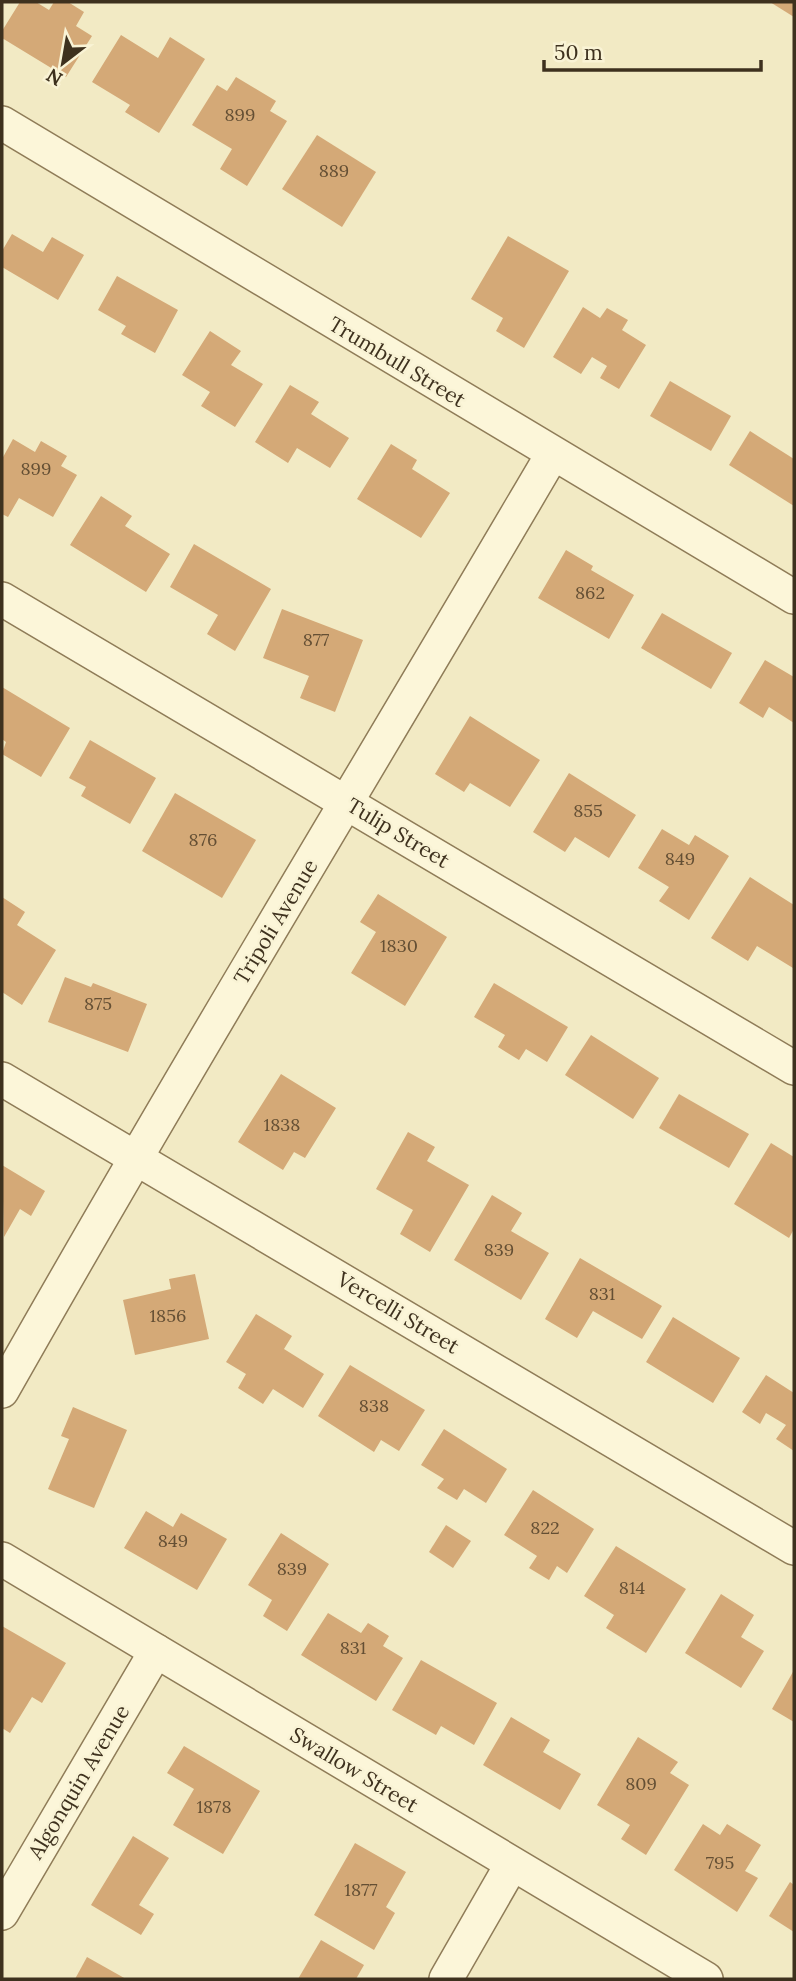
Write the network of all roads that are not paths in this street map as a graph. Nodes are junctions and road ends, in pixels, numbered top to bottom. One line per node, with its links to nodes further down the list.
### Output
1 (2, 124): 2 (street, Trumbull Street)
2 (552, 455): 3 (street, Trumbull Street); 5 (street, Tripoli Avenue)
3 (794, 597)
4 (2, 599): 5 (street, Tulip Street)
5 (348, 803): 6 (street, Tulip Street); 8 (street, Tripoli Avenue)
6 (794, 1068)
7 (2, 1079): 8 (street, Vercelli Street)
8 (134, 1157): 9 (street, Tripoli Avenue); 10 (street, Vercelli Street)
9 (2, 1391)
10 (794, 1548)
11 (2, 1559): 12 (street, Swallow Street)
12 (156, 1651): 13 (street, Swallow Street); 14 (street, Algonquin Avenue)
13 (512, 1864): 15 (street); 16 (street, Swallow Street)
14 (2, 1913)
15 (446, 1979)
16 (706, 1979)

